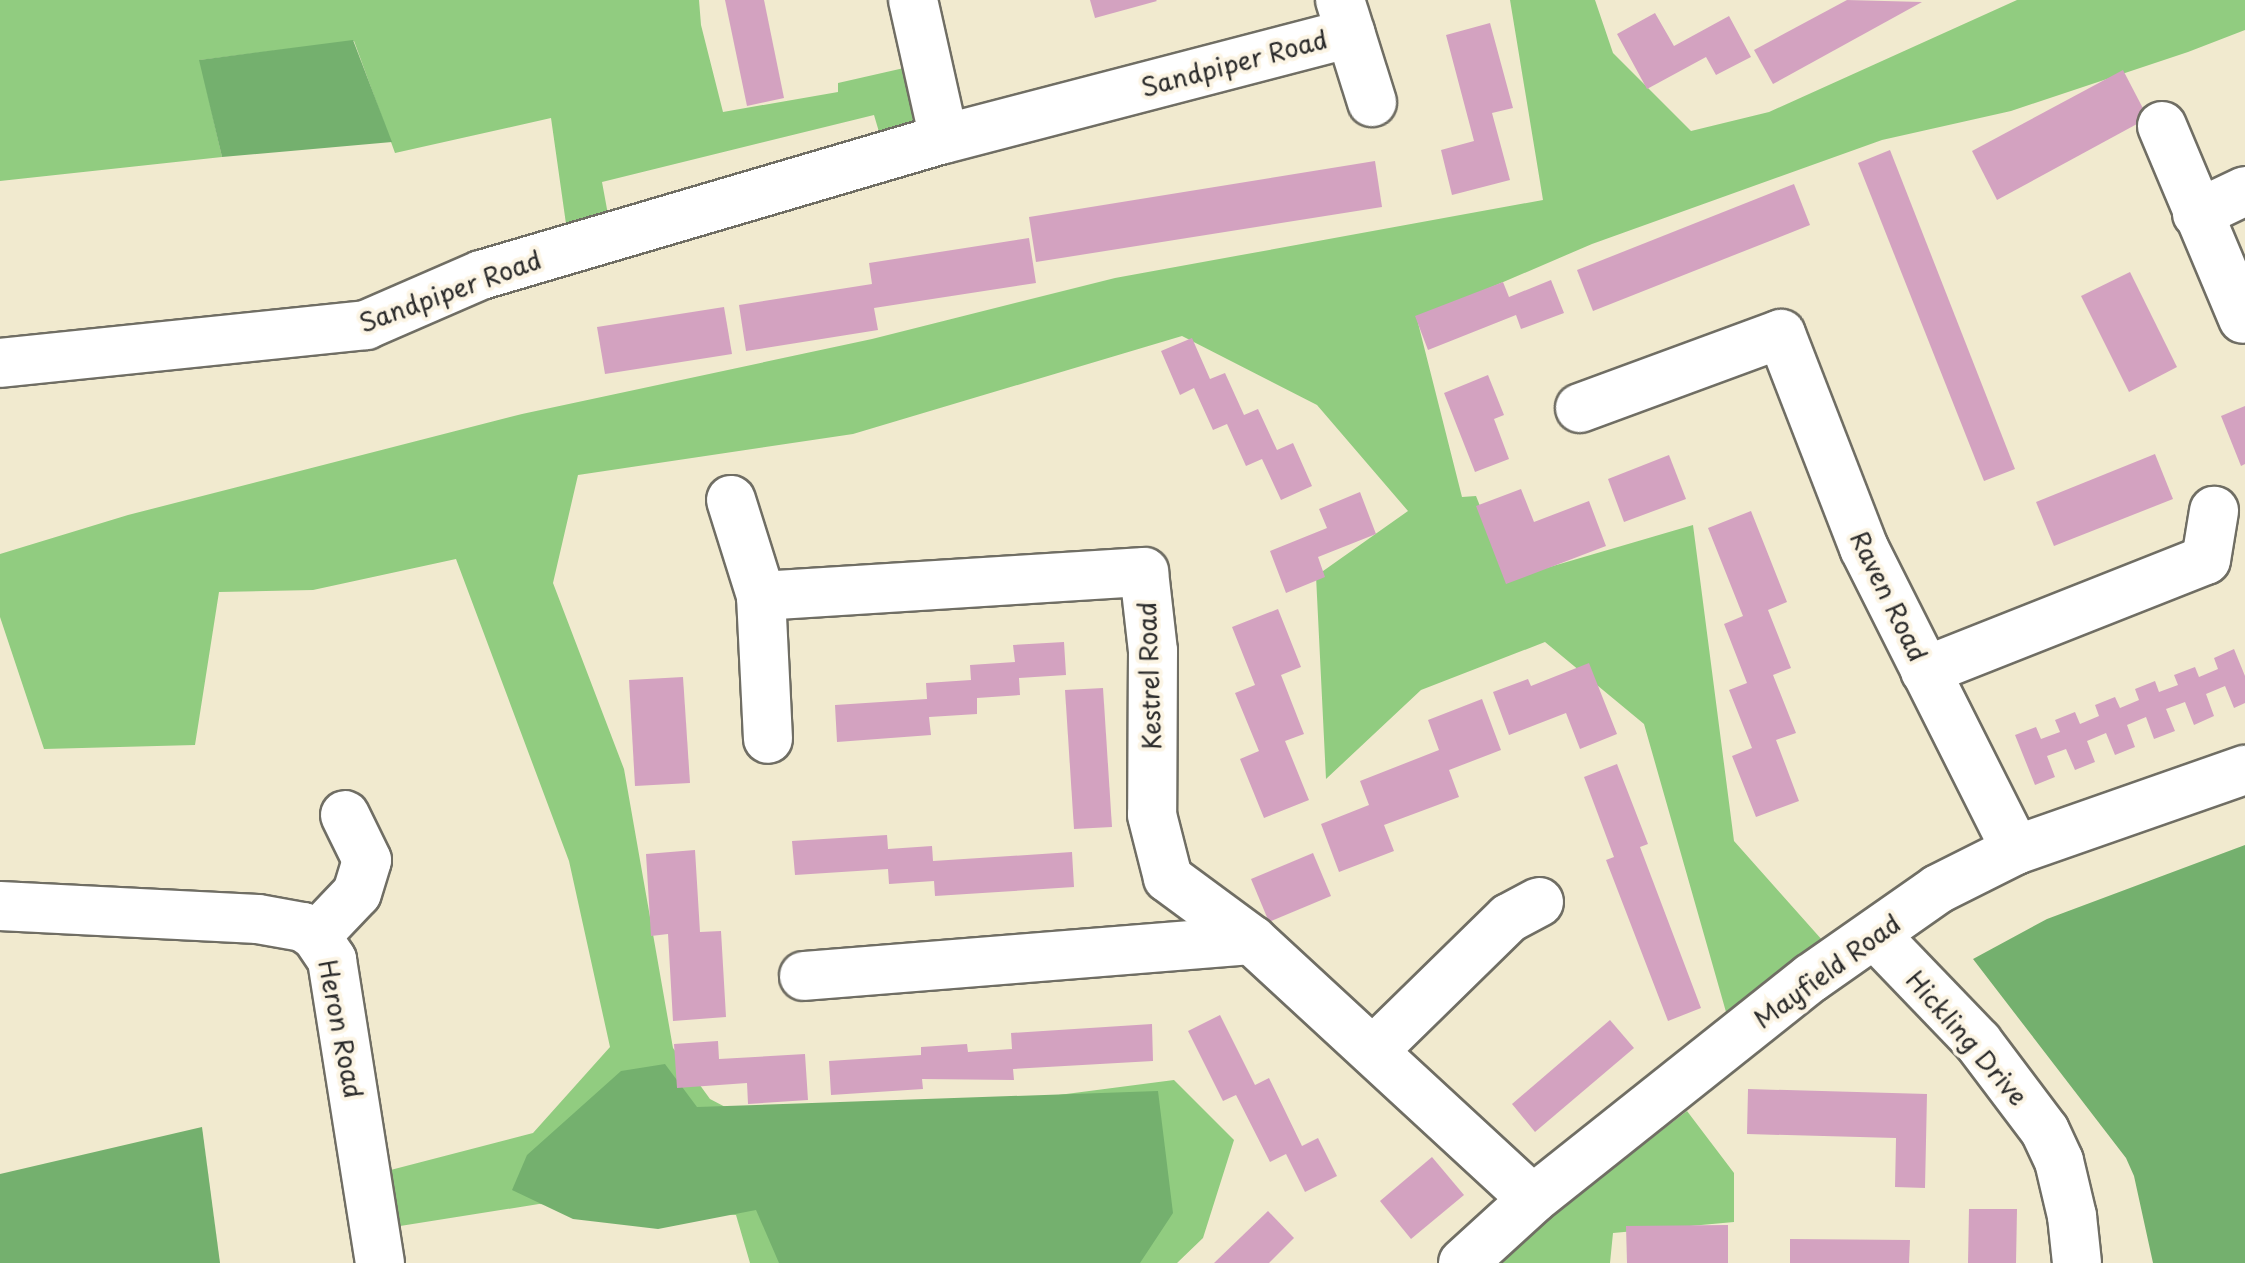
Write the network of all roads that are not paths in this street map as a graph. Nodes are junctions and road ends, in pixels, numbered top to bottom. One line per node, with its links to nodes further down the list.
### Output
1 (913, 0): 5 (street)
2 (1345, 16): 3 (street, Sandpiper Road); 5 (street, Sandpiper Road)
3 (1372, 102)
4 (2162, 126): 7 (street)
5 (944, 139): 9 (street, Sandpiper Road)
6 (2245, 191): 7 (street)
7 (2197, 214): 8 (street)
8 (2242, 319)
9 (0, 363)
10 (1580, 408): 14 (street, Raven Road)
11 (731, 500): 13 (street)
12 (2214, 511): 14 (street)
13 (761, 596): 15 (street); 23 (street, Kestrel Road)
14 (1925, 671): 18 (street, Raven Road)
15 (768, 739)
16 (2245, 770): 18 (street, Mayfield Road)
17 (345, 815): 22 (street)
18 (2016, 850): 21 (street, Mayfield Road)
19 (1539, 902): 25 (street)
20 (0, 906): 22 (street, Heron Road)
21 (1875, 935): 26 (street, Mayfield Road); 29 (street, Hickling Drive)
22 (316, 936): 27 (street, Heron Road)
23 (1252, 940): 24 (street); 25 (street, Kestrel Road)
24 (804, 976)
25 (1372, 1051): 26 (street, Kestrel Road)
26 (1533, 1199): 28 (street, Mayfield Road)
27 (380, 1263)
28 (1462, 1263)
29 (2076, 1263)

